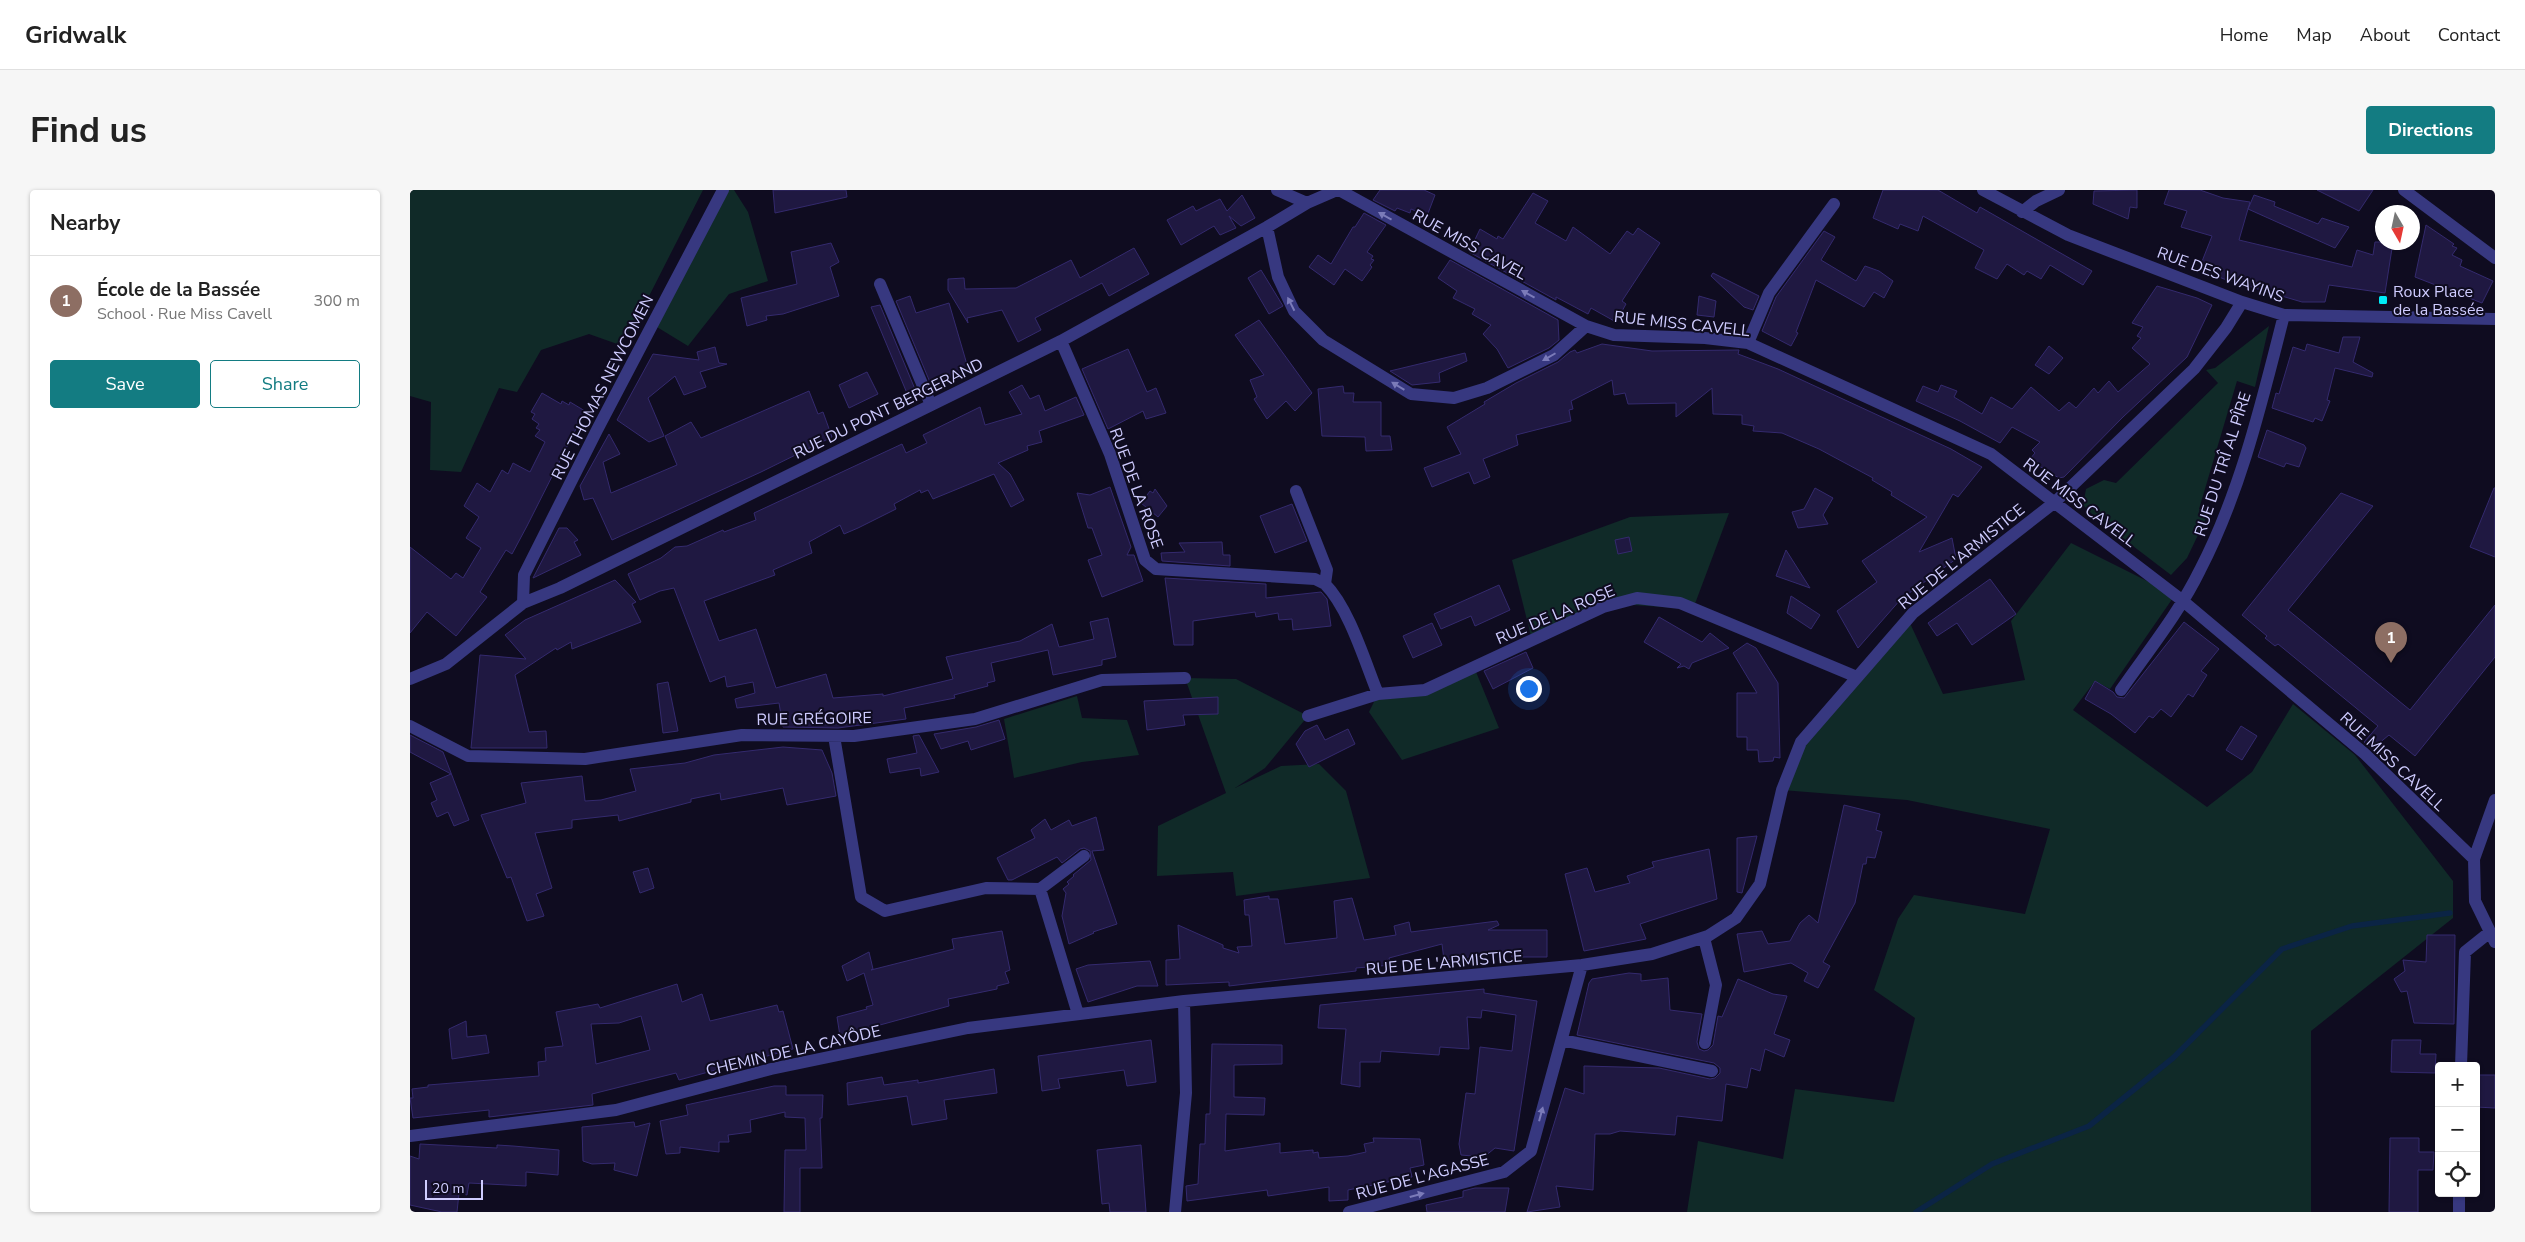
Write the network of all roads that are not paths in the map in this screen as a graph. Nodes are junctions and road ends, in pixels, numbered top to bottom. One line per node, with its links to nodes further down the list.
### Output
1 (723, 190): 24 (street, RUE THOMAS NEWCOMEN)
2 (1277, 190): 7 (street)
3 (1338, 190): 7 (street, RUE DU PONT BERGERAND); 16 (street, RUE MISS CAVEL, one-way to 3)
4 (1983, 190): 9 (street, RUE DES WAYINS)
5 (2059, 190): 9 (street)
6 (2404, 190): 11 (street)
7 (1307, 202): 10 (street, RUE DU PONT BERGERAND)
8 (1834, 204): 18 (street)
9 (2022, 212): 13 (street, RUE DES WAYINS)
10 (1268, 227): 16 (street, one-way to 10); 17 (street, RUE DU PONT BERGERAND)
11 (2495, 258)
12 (880, 284): 19 (street)
13 (2242, 302): 14 (street, RUE DES WAYINS); 21 (street, RUE DE L'ARMISTICE)
14 (2284, 315): 15 (street, RUE DES WAYINS); 23 (street, RUE DU TRÎ AL PÎRE)
15 (2495, 319)
16 (1586, 326): 18 (street, RUE MISS CAVELL)
17 (1061, 341): 19 (street, RUE DU PONT BERGERAND); 22 (street, RUE DE LA ROSE)
18 (1748, 344): 21 (street, RUE MISS CAVELL)
19 (931, 405): 24 (street, RUE DU PONT BERGERAND)
20 (1296, 491): 22 (street)
21 (2055, 502): 23 (street, RUE MISS CAVELL); 25 (street, RUE DE L'ARMISTICE)
22 (1325, 584): 29 (street)
23 (2183, 601): 28 (street, RUE DU TRÎ AL PÎRE); 35 (street, RUE MISS CAVELL)
24 (524, 603): 27 (street, RUE DU PONT BERGERAND)
25 (1857, 677): 29 (street, RUE DE LA ROSE); 38 (street, RUE DE L'ARMISTICE)
26 (1185, 678): 32 (street, RUE GRÉGOIRE)
27 (410, 679)
28 (2121, 690)
29 (1378, 694): 30 (street, RUE DE LA ROSE)
30 (1308, 716)
31 (410, 726): 32 (street, RUE GRÉGOIRE)
32 (834, 736): 36 (street)
33 (2495, 800): 35 (street)
34 (1084, 856): 36 (street)
35 (2474, 859): 37 (street)
36 (1040, 889): 41 (street)
37 (2493, 937): 44 (street)
38 (1704, 938): 39 (street, RUE DE L'ARMISTICE); 43 (street)
39 (1582, 965): 40 (street, RUE DE L'ARMISTICE); 42 (street, RUE DE L'AGASSE)
40 (1184, 1001): 41 (street, CHEMIN DE LA CAYÔDE); 49 (street)
41 (1078, 1014): 46 (street, CHEMIN DE LA CAYÔDE)
42 (1562, 1040): 45 (street); 48 (street, RUE DE L'AGASSE, one-way to 42)
43 (1705, 1043)
44 (2461, 1062)
45 (1712, 1071)
46 (410, 1136)
47 (2459, 1197): 51 (street)
48 (1369, 1210): 50 (street, RUE DE L'AGASSE)
49 (1175, 1212)
50 (1349, 1212)
51 (2459, 1212)

